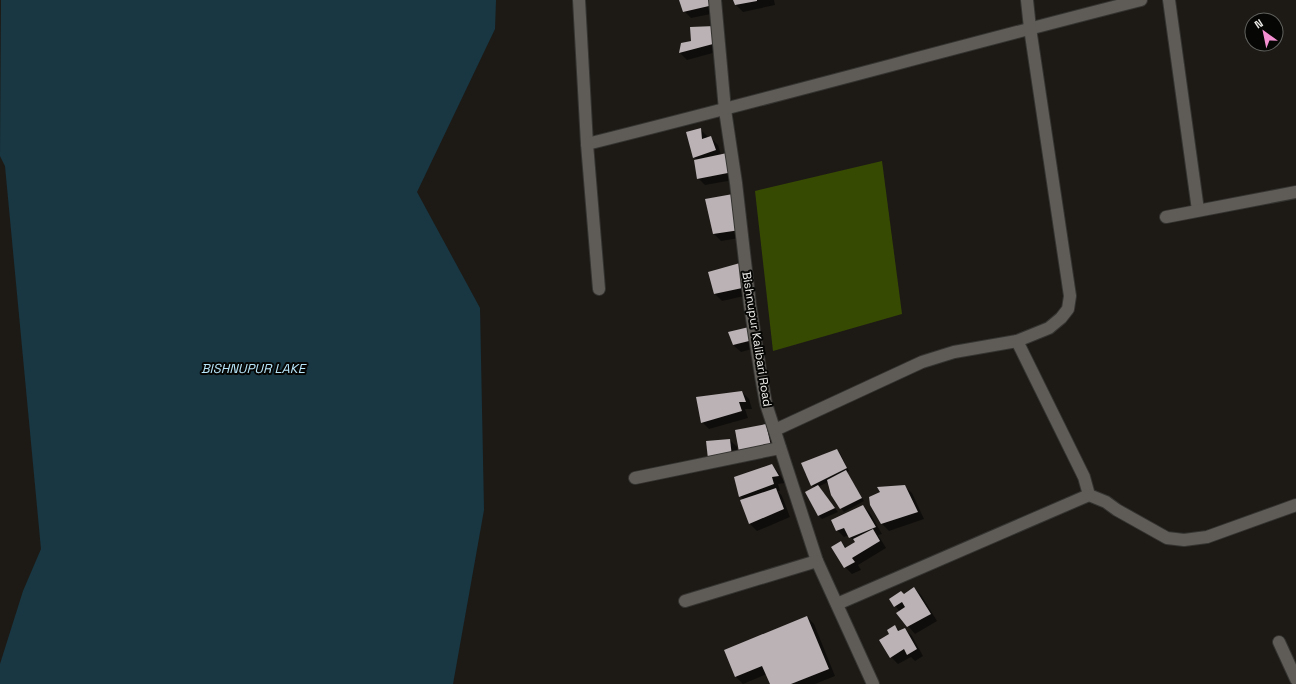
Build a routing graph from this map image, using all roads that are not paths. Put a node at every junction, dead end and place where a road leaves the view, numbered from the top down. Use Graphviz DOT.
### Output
graph roads {
  1 [pos="579,0"];
  2 [pos="715,0"];
  3 [pos="1027,0"];
  4 [pos="1141,0"];
  5 [pos="1169,0"];
  6 [pos="1030,28"];
  7 [pos="724,110"];
  8 [pos="587,144"];
  9 [pos="1296,192"];
  10 [pos="1198,210"];
  11 [pos="1166,217"];
  12 [pos="599,289"];
  13 [pos="1017,341"];
  14 [pos="775,430"];
  15 [pos="780,448"];
  16 [pos="634,478"];
  17 [pos="1089,494"];
  18 [pos="1296,505"];
  19 [pos="817,561"];
  20 [pos="685,601"];
  21 [pos="837,604"];
  22 [pos="1279,642"];
  23 [pos="1296,680"];
  24 [pos="874,684"];
  1 -- 8 [label="street"];
  2 -- 7 [label="street, Bishnupur Kalibari Road"];
  3 -- 6 [label="street"];
  4 -- 6 [label="street"];
  5 -- 10 [label="street"];
  6 -- 7 [label="street"];
  6 -- 13 [label="street"];
  7 -- 8 [label="street"];
  7 -- 14 [label="street, Bishnupur Kalibari Road"];
  8 -- 12 [label="street"];
  9 -- 10 [label="street"];
  10 -- 11 [label="street"];
  13 -- 14 [label="street"];
  13 -- 17 [label="street"];
  14 -- 15 [label="street, Bishnupur Kalibari Road"];
  15 -- 16 [label="street"];
  15 -- 19 [label="street, Bishnupur Kalibari Road"];
  17 -- 18 [label="street"];
  17 -- 21 [label="street"];
  19 -- 20 [label="street"];
  19 -- 21 [label="street, Bishnupur Kalibari Road"];
  21 -- 24 [label="street, Bishnupur Kalibari Road"];
  22 -- 23 [label="street"];
}
